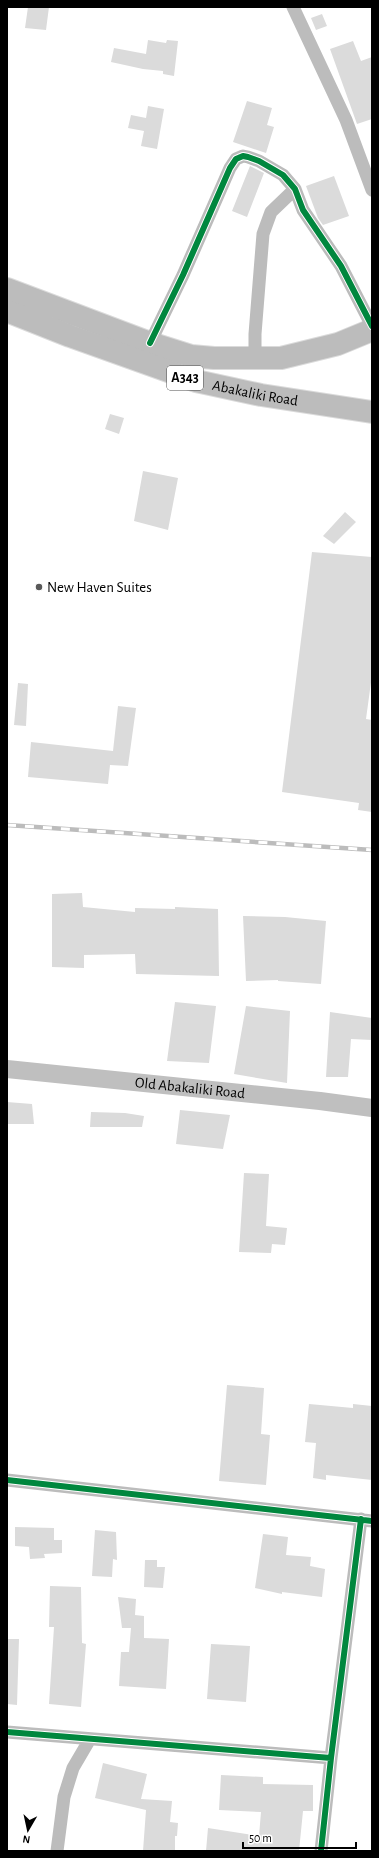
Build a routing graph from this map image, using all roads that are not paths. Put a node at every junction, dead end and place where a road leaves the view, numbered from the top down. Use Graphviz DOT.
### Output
graph roads {
  1 [pos="293,7"];
  2 [pos="295,189"];
  3 [pos="372,190"];
  4 [pos="7,289"];
  5 [pos="7,311"];
  6 [pos="372,326"];
  7 [pos="372,330"];
  8 [pos="150,343"];
  9 [pos="255,359"];
  10 [pos="372,412"];
  11 [pos="7,1069"];
  12 [pos="372,1108"];
  13 [pos="7,1480"];
  14 [pos="367,1520"];
  15 [pos="7,1732"];
  16 [pos="90,1739"];
  17 [pos="331,1758"];
  18 [pos="57,1851"];
  19 [pos="321,1851"];
  1 -- 3 [label="street"];
  2 -- 6 [label="street"];
  2 -- 8 [label="street"];
  2 -- 9 [label="street"];
  4 -- 8 [label="highway, Abakaliki Road / A343"];
  5 -- 10 [label="highway, Abakaliki Road / A343"];
  7 -- 9 [label="highway, A343"];
  8 -- 9 [label="highway, Abakaliki Road / A343"];
  11 -- 12 [label="main road, Old Abakaliki Road"];
  13 -- 14 [label="street"];
  14 -- 17 [label="street"];
  15 -- 16 [label="street"];
  16 -- 17 [label="street"];
  16 -- 18 [label="street"];
  17 -- 19 [label="street"];
}
